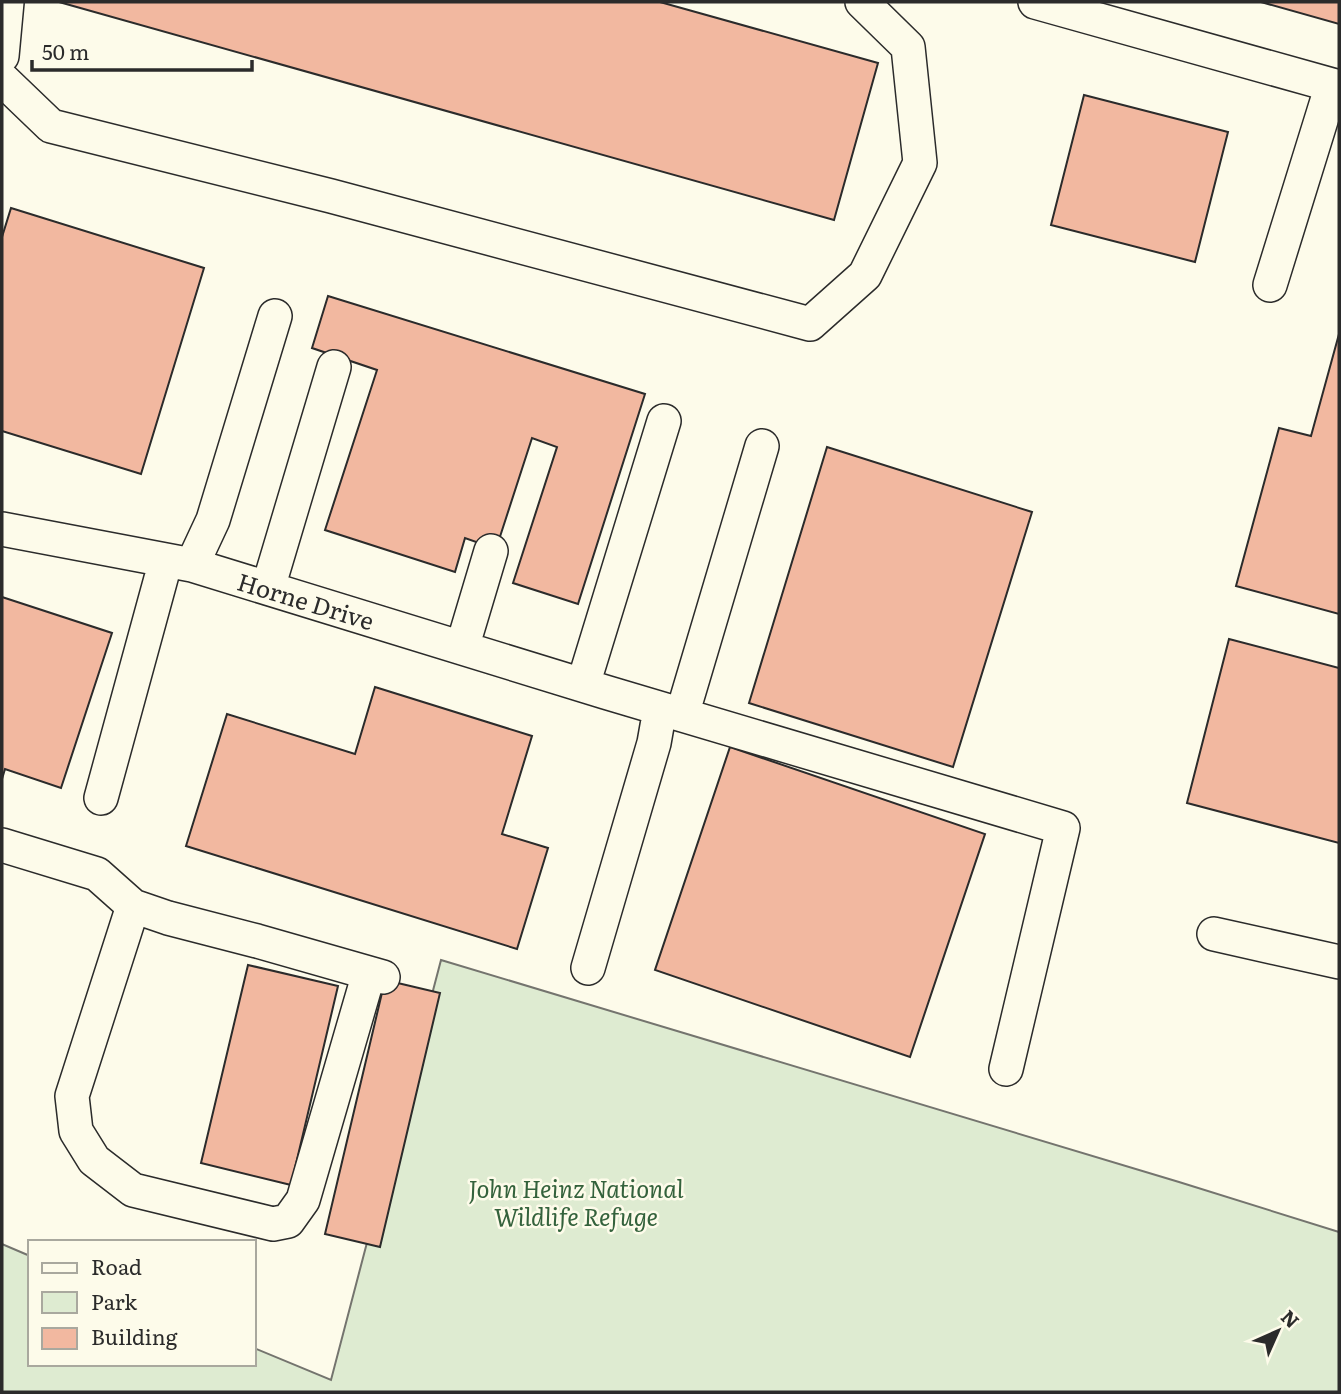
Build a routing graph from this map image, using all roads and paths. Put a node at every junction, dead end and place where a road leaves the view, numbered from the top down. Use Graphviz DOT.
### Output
graph roads {
  1 [pos="7,2"];
  2 [pos="862,2"];
  3 [pos="1035,2"];
  4 [pos="2,57"];
  5 [pos="2,79"];
  6 [pos="1335,86"];
  7 [pos="1270,285"];
  8 [pos="275,316"];
  9 [pos="334,368"];
  10 [pos="664,421"];
  11 [pos="762,446"];
  12 [pos="2,529"];
  13 [pos="491,551"];
  14 [pos="179,562"];
  15 [pos="268,588"];
  16 [pos="462,648"];
  17 [pos="594,689"];
  18 [pos="671,712"];
  19 [pos="101,798"];
  20 [pos="2,845"];
  21 [pos="133,906"];
  22 [pos="1214,934"];
  23 [pos="1339,962"];
  24 [pos="588,968"];
  25 [pos="1006,1069"];
  1 -- 4 [label="street"];
  2 -- 5 [label="street"];
  3 -- 6 [label="street"];
  6 -- 7 [label="street"];
  8 -- 14 [label="street"];
  9 -- 15 [label="street"];
  10 -- 17 [label="street"];
  11 -- 18 [label="street"];
  12 -- 14 [label="street, Horne Drive"];
  13 -- 16 [label="street"];
  14 -- 15 [label="street, Horne Drive"];
  14 -- 19 [label="street"];
  15 -- 16 [label="street, Horne Drive"];
  16 -- 17 [label="street, Horne Drive"];
  17 -- 18 [label="street, Horne Drive"];
  18 -- 24 [label="street"];
  18 -- 25 [label="street, Horne Drive"];
  20 -- 21 [label="street"];
  21 -- 21 [label="street"];
  22 -- 23 [label="street"];
}
